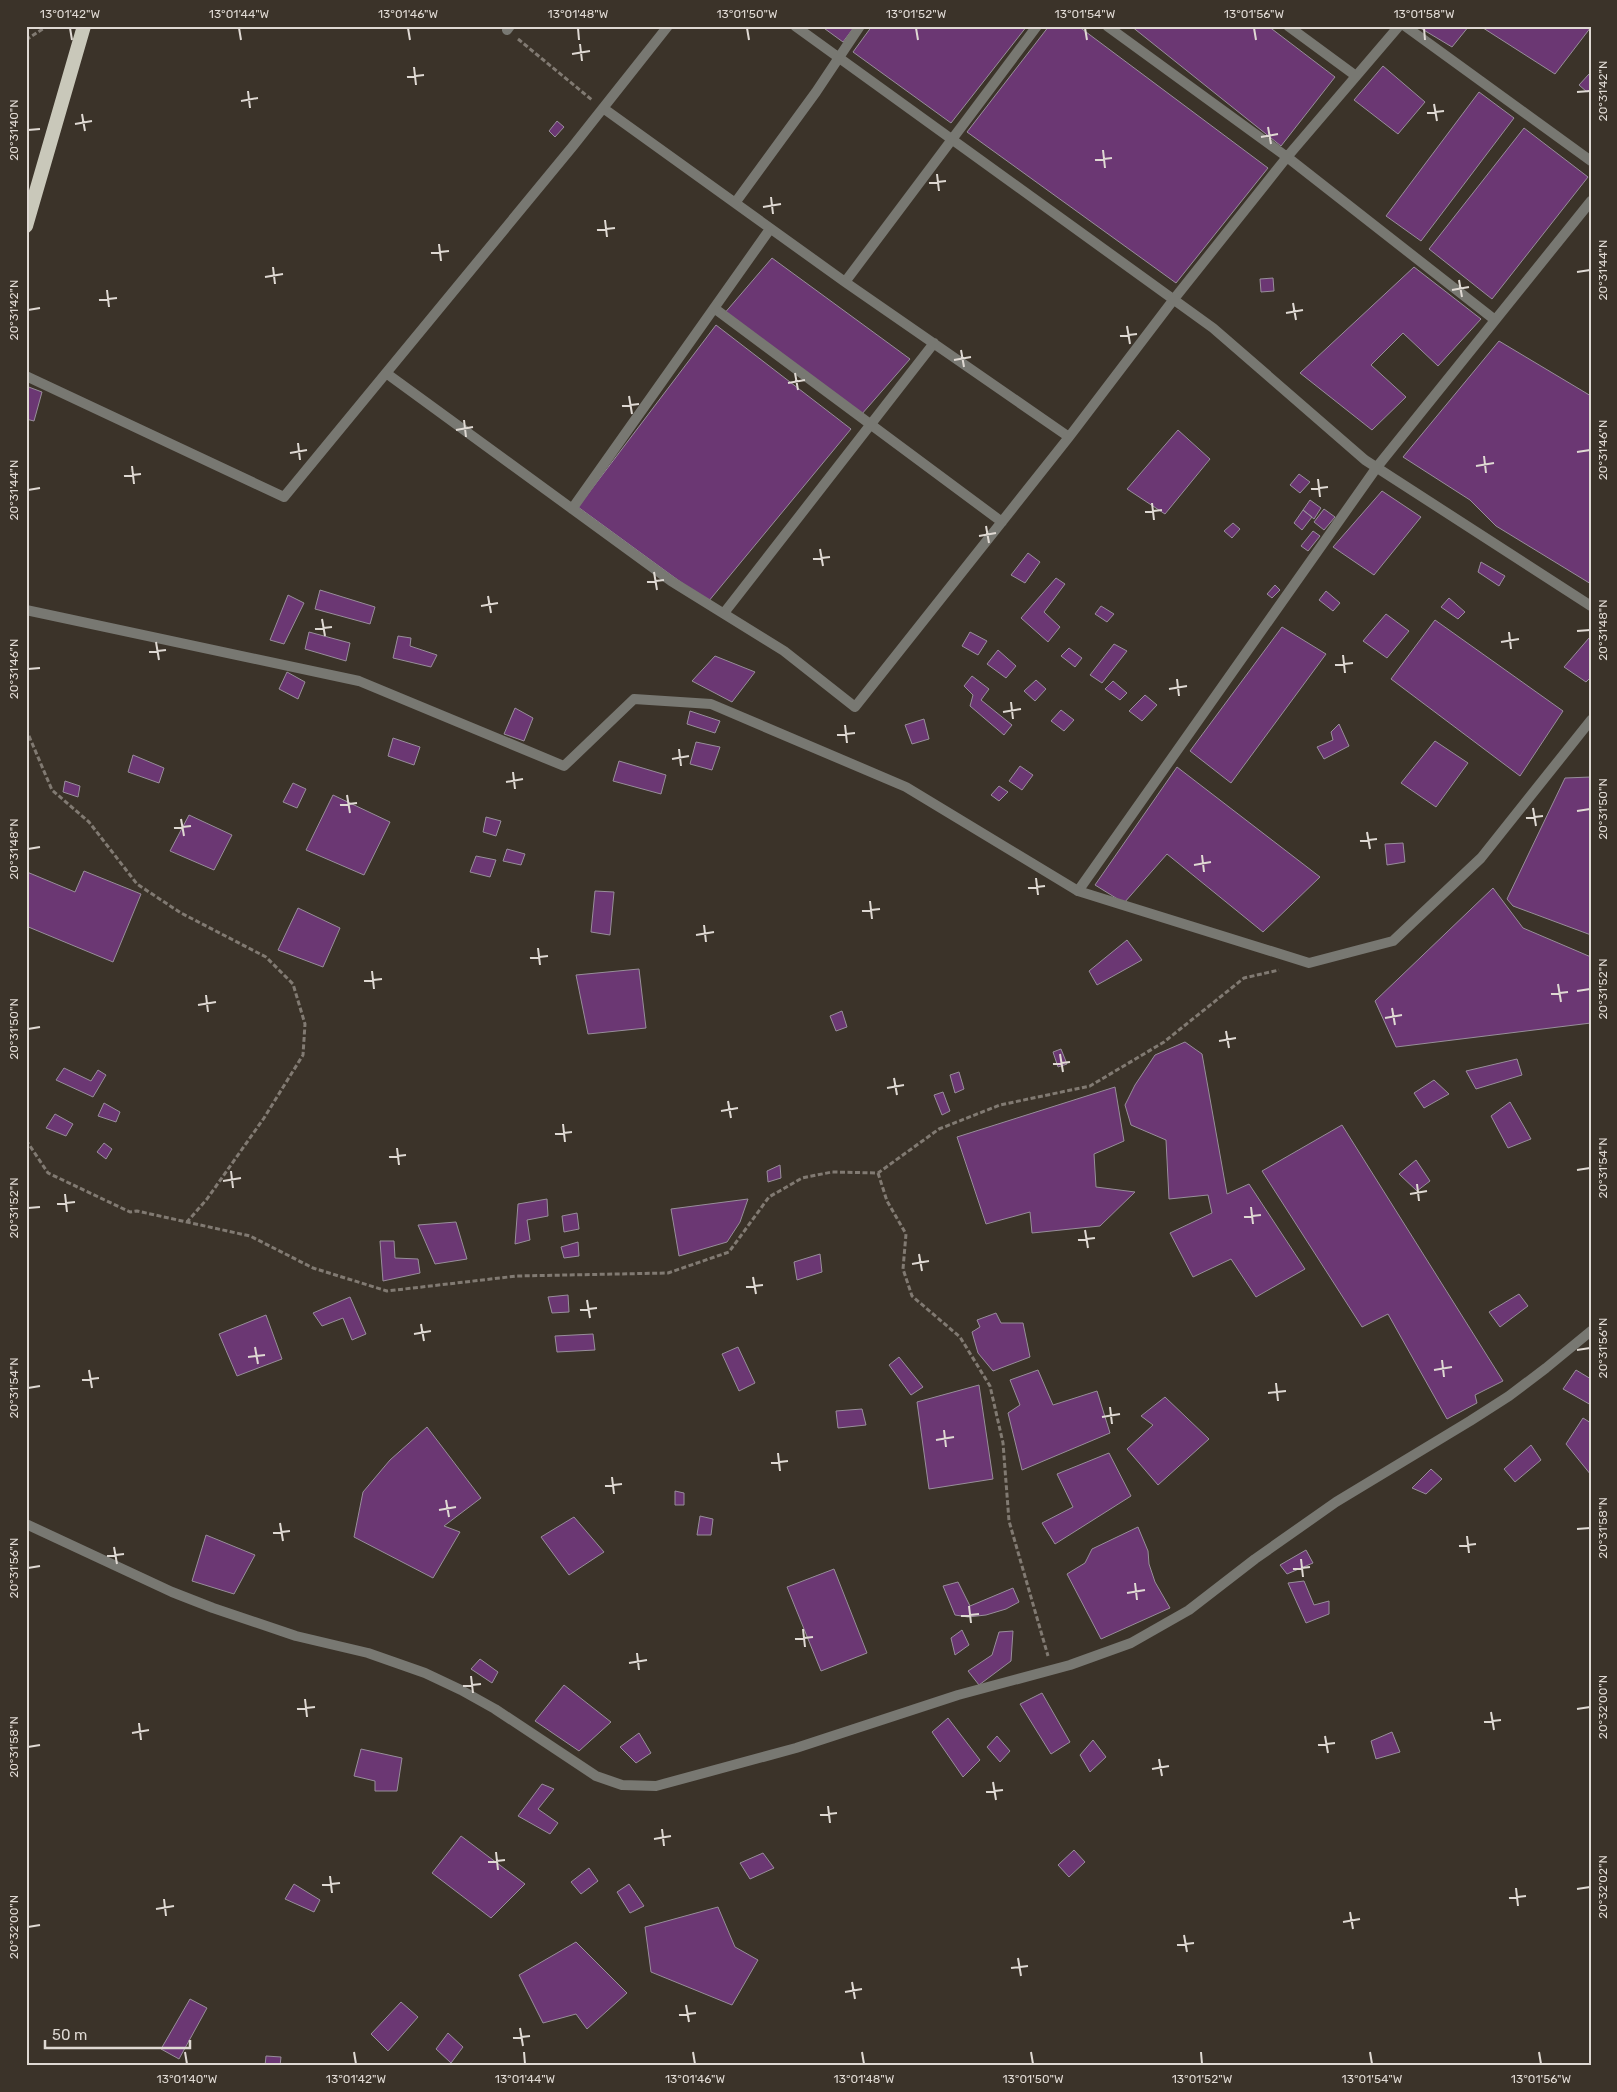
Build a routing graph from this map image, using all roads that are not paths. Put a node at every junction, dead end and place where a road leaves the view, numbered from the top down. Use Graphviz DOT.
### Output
graph roads {
  1 [pos="84,26"];
  2 [pos="668,26"];
  3 [pos="795,26"];
  4 [pos="860,26"];
  5 [pos="1037,26"];
  6 [pos="1107,26"];
  7 [pos="1288,26"];
  8 [pos="1399,26"];
  9 [pos="1406,26"];
  10 [pos="838,57"];
  11 [pos="1356,76"];
  12 [pos="603,108"];
  13 [pos="952,139"];
  14 [pos="1287,157"];
  15 [pos="1591,161"];
  16 [pos="30,196"];
  17 [pos="1591,201"];
  18 [pos="735,203"];
  19 [pos="26,226"];
  20 [pos="770,229"];
  21 [pos="845,282"];
  22 [pos="1174,299"];
  23 [pos="714,308"];
  24 [pos="1495,320"];
  25 [pos="934,343"];
  26 [pos="386,373"];
  27 [pos="26,376"];
  28 [pos="871,424"];
  29 [pos="1069,437"];
  30 [pos="1376,467"];
  31 [pos="572,509"];
  32 [pos="1002,522"];
  33 [pos="1591,606"];
  34 [pos="26,610"];
  35 [pos="724,613"];
  36 [pos="1591,720"];
  37 [pos="1078,891"];
  38 [pos="1591,1331"];
  39 [pos="26,1524"];
  1 -- 16 [label="highway"];
  2 -- 12 [label="street"];
  3 -- 10 [label="street"];
  4 -- 10 [label="street"];
  5 -- 13 [label="street"];
  6 -- 14 [label="street"];
  7 -- 11 [label="street"];
  8 -- 11 [label="street"];
  9 -- 15 [label="street"];
  10 -- 13 [label="street"];
  10 -- 18 [label="street"];
  11 -- 14 [label="street"];
  12 -- 18 [label="street"];
  12 -- 26 [label="street"];
  13 -- 21 [label="street"];
  13 -- 22 [label="street"];
  14 -- 22 [label="street"];
  14 -- 24 [label="street"];
  16 -- 19 [label="highway"];
  17 -- 24 [label="street"];
  18 -- 20 [label="street"];
  20 -- 21 [label="street"];
  20 -- 23 [label="street"];
  21 -- 25 [label="street"];
  22 -- 29 [label="street"];
  22 -- 30 [label="street"];
  23 -- 28 [label="street"];
  23 -- 31 [label="street"];
  24 -- 30 [label="street"];
  25 -- 28 [label="street"];
  25 -- 29 [label="street"];
  26 -- 27 [label="street"];
  26 -- 31 [label="street"];
  28 -- 32 [label="street"];
  28 -- 35 [label="street"];
  29 -- 32 [label="street"];
  30 -- 33 [label="street"];
  30 -- 37 [label="street"];
  31 -- 35 [label="street"];
  32 -- 35 [label="street"];
  34 -- 37 [label="street"];
  36 -- 37 [label="street"];
  38 -- 39 [label="street"];
}
